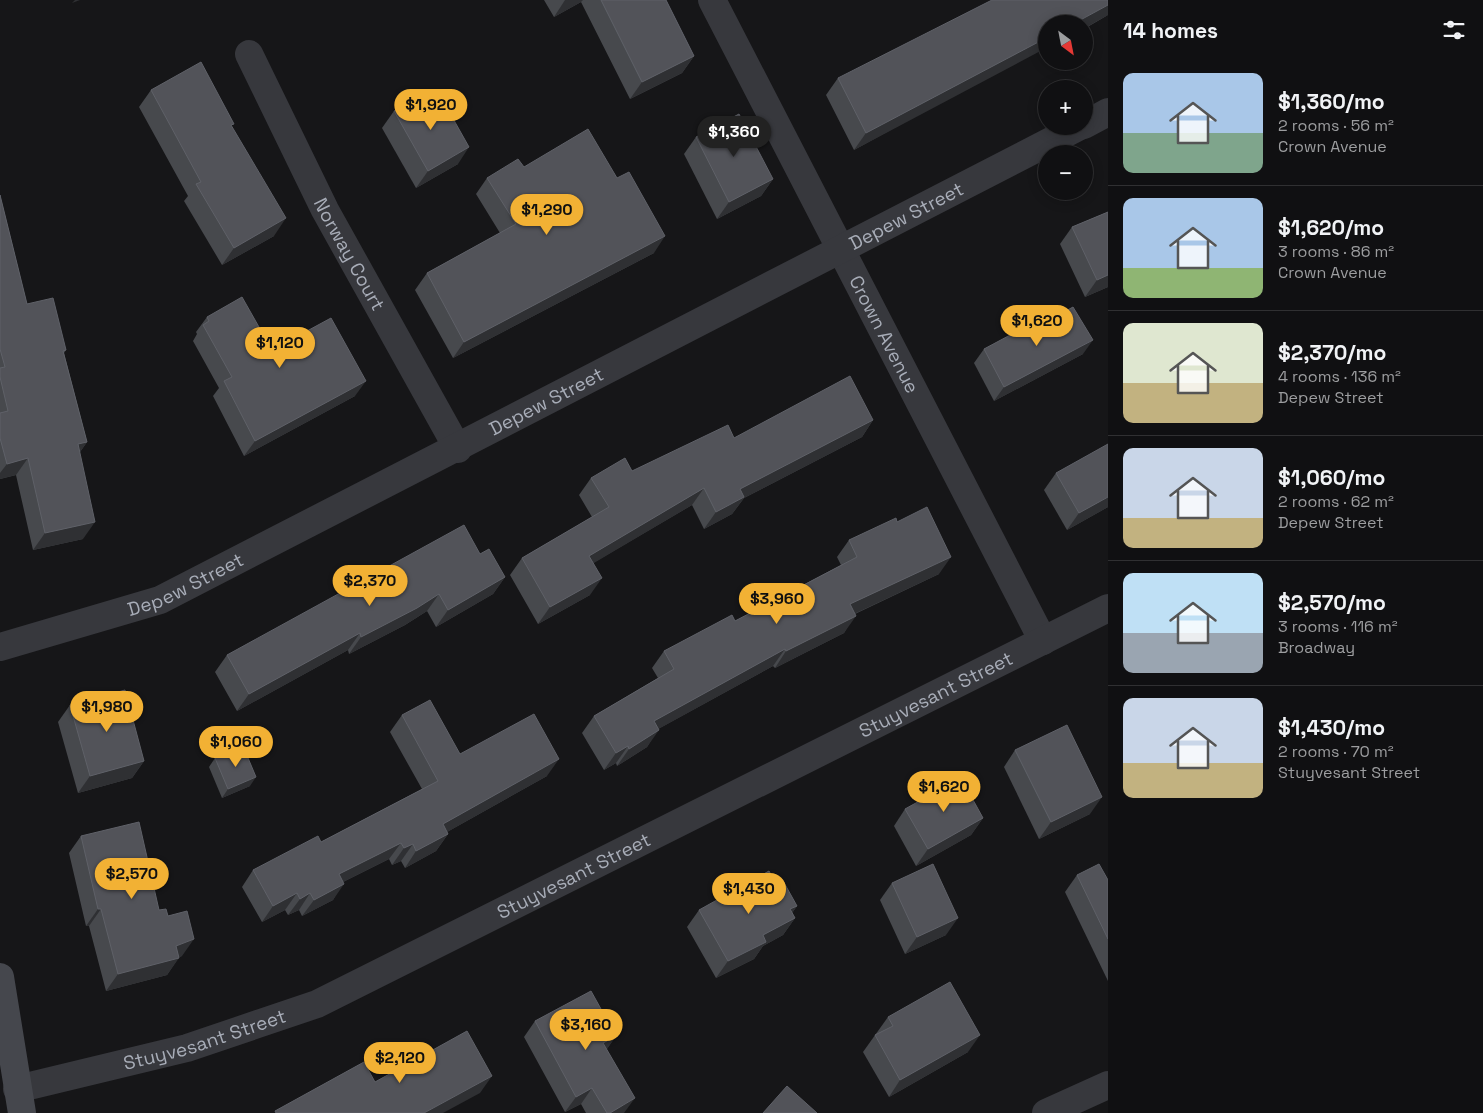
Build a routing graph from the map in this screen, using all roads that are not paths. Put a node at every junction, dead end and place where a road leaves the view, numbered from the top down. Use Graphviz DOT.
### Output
graph roads {
  1 [pos="712,0"];
  2 [pos="248,54"];
  3 [pos="1108,112"];
  4 [pos="1093,120"];
  5 [pos="1063,135"];
  6 [pos="840,251"];
  7 [pos="458,449"];
  8 [pos="1108,608"];
  9 [pos="1043,641"];
  10 [pos="0,647"];
  11 [pos="0,978"];
  12 [pos="1108,1085"];
  13 [pos="19,1101"];
  14 [pos="1046,1113"];
  1 -- 6 [label="street, Crown Avenue"];
  2 -- 7 [label="street, Norway Court"];
  3 -- 4 [label="street"];
  5 -- 6 [label="street, Depew Street"];
  6 -- 7 [label="street, Depew Street"];
  6 -- 9 [label="street, Crown Avenue"];
  7 -- 10 [label="street, Depew Street"];
  8 -- 9 [label="street, Stuyvesant Street"];
  9 -- 13 [label="street, Stuyvesant Street"];
  11 -- 13 [label="main road"];
  12 -- 14 [label="street"];
}
